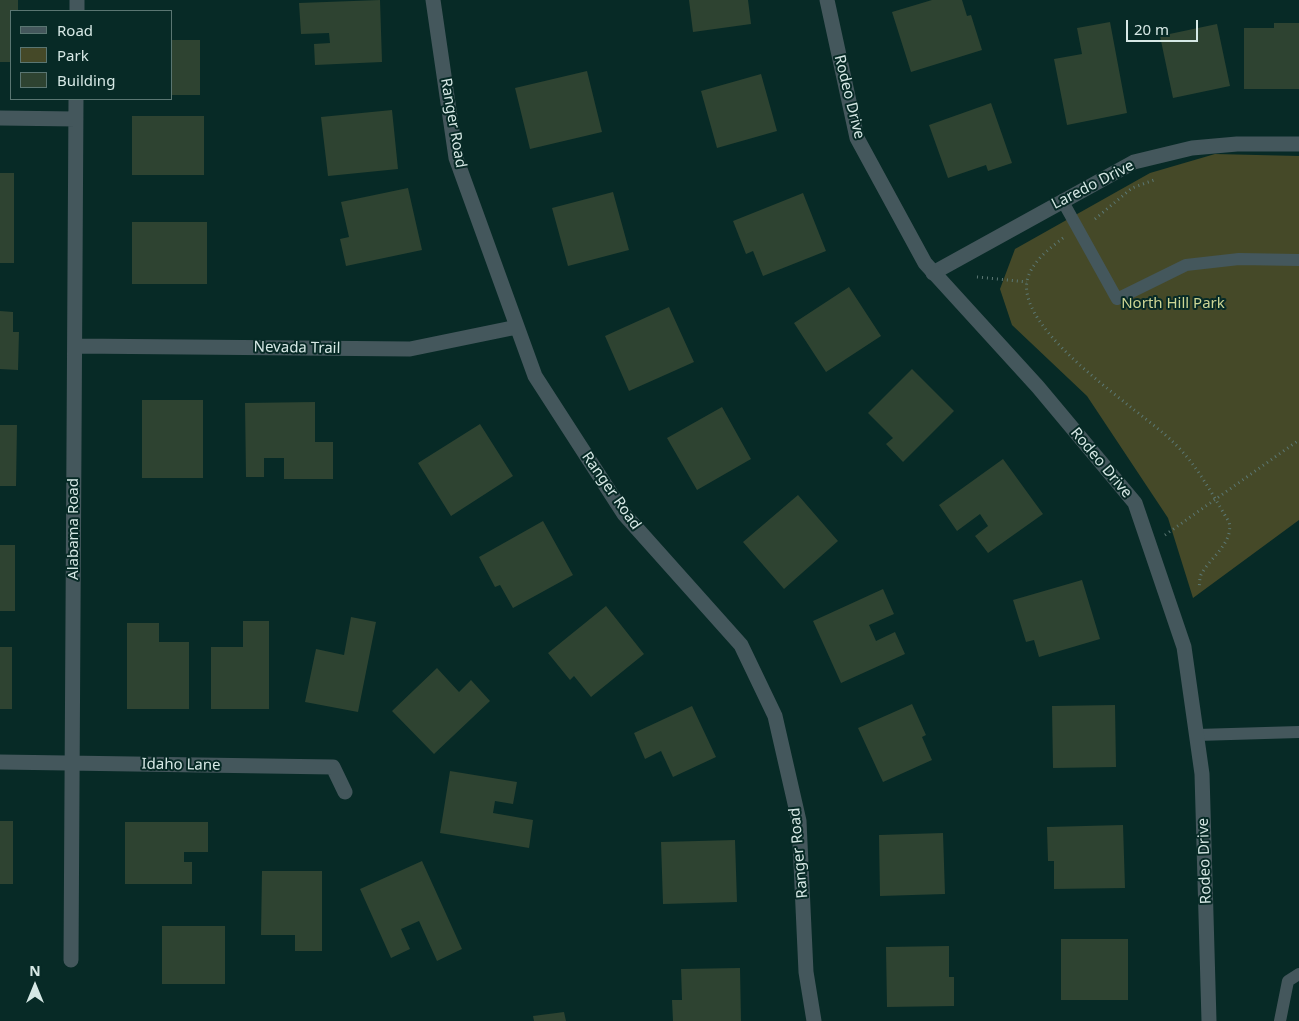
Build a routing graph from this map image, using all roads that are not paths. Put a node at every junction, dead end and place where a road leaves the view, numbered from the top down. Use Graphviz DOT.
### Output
graph roads {
  1 [pos="433,0"];
  2 [pos="826,0"];
  3 [pos="76,100"];
  4 [pos="0,118"];
  5 [pos="76,119"];
  6 [pos="1299,144"];
  7 [pos="1062,200"];
  8 [pos="1299,260"];
  9 [pos="933,273"];
  10 [pos="516,326"];
  11 [pos="75,346"];
  12 [pos="1299,732"];
  13 [pos="1197,735"];
  14 [pos="0,762"];
  15 [pos="72,764"];
  16 [pos="345,792"];
  17 [pos="71,960"];
  18 [pos="1299,974"];
  19 [pos="814,1021"];
  20 [pos="1209,1021"];
  21 [pos="1280,1021"];
  1 -- 10 [label="street, Ranger Road"];
  2 -- 9 [label="street, Rodeo Drive"];
  3 -- 5 [label="street, Alabama Road"];
  4 -- 5 [label="street"];
  5 -- 11 [label="street, Alabama Road"];
  6 -- 7 [label="street, Laredo Drive"];
  7 -- 8 [label="lane"];
  7 -- 9 [label="street, Laredo Drive"];
  9 -- 13 [label="street, Rodeo Drive"];
  10 -- 11 [label="street, Nevada Trail"];
  10 -- 19 [label="street, Ranger Road"];
  11 -- 15 [label="street, Alabama Road"];
  12 -- 13 [label="lane"];
  13 -- 20 [label="street, Rodeo Drive"];
  14 -- 15 [label="street, Idaho Lane"];
  15 -- 16 [label="street, Idaho Lane"];
  15 -- 17 [label="street, Alabama Road"];
  18 -- 21 [label="lane"];
}
